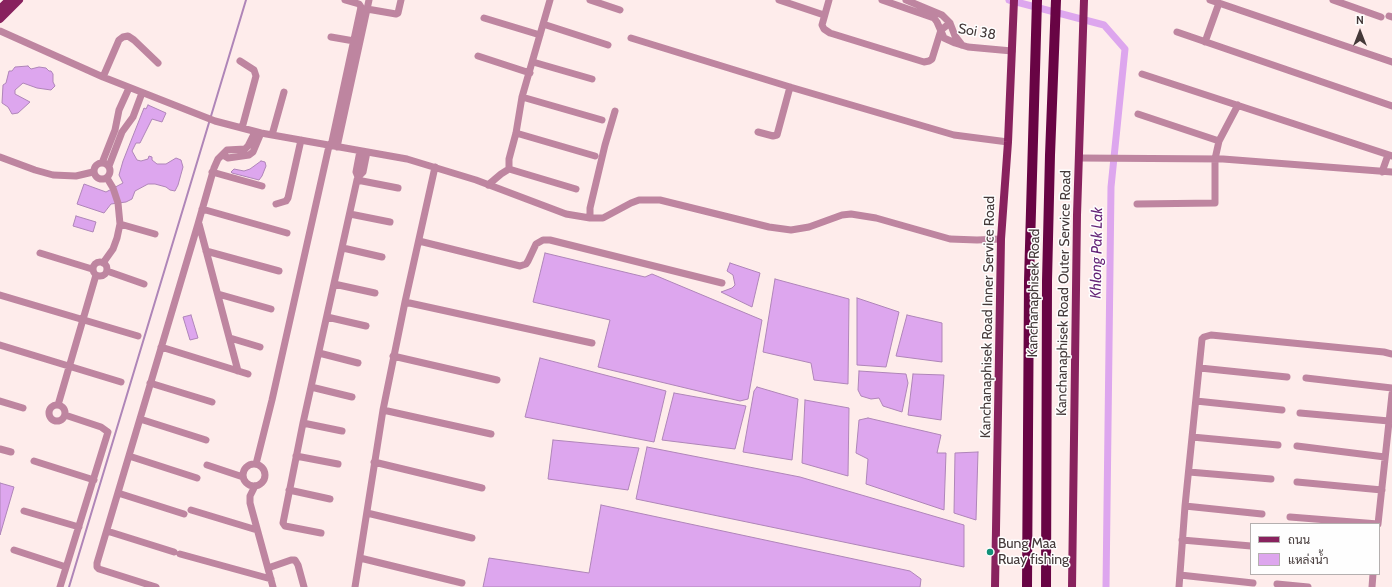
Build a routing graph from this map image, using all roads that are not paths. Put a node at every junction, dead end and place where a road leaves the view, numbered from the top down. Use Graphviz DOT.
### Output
graph roads {
  1 [pos="9,0"];
  2 [pos="19,0"];
  3 [pos="345,0"];
  4 [pos="369,0"];
  5 [pos="401,0"];
  6 [pos="550,0"];
  7 [pos="590,0"];
  8 [pos="779,0"];
  9 [pos="829,0"];
  10 [pos="882,0"];
  11 [pos="906,0"];
  12 [pos="1014,0"];
  13 [pos="1037,0"];
  14 [pos="1056,0"];
  15 [pos="1210,0"];
  16 [pos="1332,0"];
  17 [pos="600,1"];
  18 [pos="1084,2"];
  19 [pos="1219,3"];
  20 [pos="0,9"];
  21 [pos="367,9"];
  22 [pos="620,10"];
  23 [pos="824,15"];
  24 [pos="935,15"];
  25 [pos="1381,17"];
  26 [pos="484,18"];
  27 [pos="0,19"];
  28 [pos="950,23"];
  29 [pos="543,24"];
  30 [pos="941,30"];
  31 [pos="0,31"];
  32 [pos="1177,32"];
  33 [pos="540,35"];
  34 [pos="331,37"];
  35 [pos="631,38"];
  36 [pos="354,41"];
  37 [pos="1205,42"];
  38 [pos="608,45"];
  39 [pos="962,45"];
  40 [pos="1012,51"];
  41 [pos="478,56"];
  42 [pos="240,61"];
  43 [pos="533,62"];
  44 [pos="1392,62"];
  45 [pos="158,63"];
  46 [pos="530,73"];
  47 [pos="1142,74"];
  48 [pos="103,77"];
  49 [pos="592,79"];
  50 [pos="790,87"];
  51 [pos="129,88"];
  52 [pos="284,92"];
  53 [pos="142,93"];
  54 [pos="522,97"];
  55 [pos="1238,105"];
  56 [pos="1392,106"];
  57 [pos="615,111"];
  58 [pos="1138,114"];
  59 [pos="602,120"];
  60 [pos="242,128"];
  61 [pos="119,131"];
  62 [pos="258,132"];
  63 [pos="758,132"];
  64 [pos="516,133"];
  65 [pos="272,135"];
  66 [pos="301,140"];
  67 [pos="1219,141"];
  68 [pos="1008,142"];
  69 [pos="332,146"];
  70 [pos="363,151"];
  71 [pos="1390,155"];
  72 [pos="595,156"];
  73 [pos="0,157"];
  74 [pos="1079,158"];
  75 [pos="1216,159"];
  76 [pos="105,164"];
  77 [pos="435,167"];
  78 [pos="509,169"];
  79 [pos="93,172"];
  80 [pos="212,172"];
  81 [pos="1382,172"];
  82 [pos="1392,172"];
  83 [pos="107,178"];
  84 [pos="358,178"];
  85 [pos="488,185"];
  86 [pos="262,186"];
  87 [pos="398,188"];
  88 [pos="576,188"];
  89 [pos="276,204"];
  90 [pos="1137,204"];
  91 [pos="202,209"];
  92 [pos="350,214"];
  93 [pos="590,218"];
  94 [pos="390,222"];
  95 [pos="120,224"];
  96 [pos="198,224"];
  97 [pos="287,233"];
  98 [pos="155,234"];
  99 [pos="1001,239"];
  100 [pos="419,241"];
  101 [pos="343,248"];
  102 [pos="206,251"];
  103 [pos="40,253"];
  104 [pos="382,257"];
  105 [pos="103,263"];
  106 [pos="107,271"];
  107 [pos="279,271"];
  108 [pos="94,272"];
  109 [pos="722,283"];
  110 [pos="144,284"];
  111 [pos="334,284"];
  112 [pos="375,293"];
  113 [pos="218,294"];
  114 [pos="0,295"];
  115 [pos="405,302"];
  116 [pos="271,308"];
  117 [pos="327,317"];
  118 [pos="82,319"];
  119 [pos="366,326"];
  120 [pos="138,336"];
  121 [pos="230,338"];
  122 [pos="592,343"];
  123 [pos="0,345"];
  124 [pos="161,347"];
  125 [pos="260,347"];
  126 [pos="319,353"];
  127 [pos="1392,354"];
  128 [pos="393,356"];
  129 [pos="358,363"];
  130 [pos="69,366"];
  131 [pos="1200,368"];
  132 [pos="238,371"];
  133 [pos="248,374"];
  134 [pos="1287,377"];
  135 [pos="1306,378"];
  136 [pos="497,380"];
  137 [pos="121,382"];
  138 [pos="150,383"];
  139 [pos="311,387"];
  140 [pos="1392,388"];
  141 [pos="1392,394"];
  142 [pos="352,397"];
  143 [pos="0,400"];
  144 [pos="1196,401"];
  145 [pos="212,402"];
  146 [pos="58,405"];
  147 [pos="23,408"];
  148 [pos="383,410"];
  149 [pos="1282,410"];
  150 [pos="1300,413"];
  151 [pos="65,415"];
  152 [pos="140,419"];
  153 [pos="1389,421"];
  154 [pos="303,422"];
  155 [pos="342,431"];
  156 [pos="491,434"];
  157 [pos="1192,437"];
  158 [pos="206,440"];
  159 [pos="1278,445"];
  160 [pos="1297,446"];
  161 [pos="0,449"];
  162 [pos="11,452"];
  163 [pos="129,456"];
  164 [pos="296,456"];
  165 [pos="1385,457"];
  166 [pos="34,461"];
  167 [pos="374,462"];
  168 [pos="256,464"];
  169 [pos="338,464"];
  170 [pos="207,466"];
  171 [pos="1189,472"];
  172 [pos="243,476"];
  173 [pos="197,478"];
  174 [pos="1272,479"];
  175 [pos="94,480"];
  176 [pos="1297,482"];
  177 [pos="255,486"];
  178 [pos="482,488"];
  179 [pos="289,490"];
  180 [pos="1382,490"];
  181 [pos="118,493"];
  182 [pos="330,499"];
  183 [pos="1185,506"];
  184 [pos="191,510"];
  185 [pos="24,511"];
  186 [pos="367,513"];
  187 [pos="184,514"];
  188 [pos="1262,514"];
  189 [pos="1290,517"];
  190 [pos="1365,523"];
  191 [pos="1378,523"];
  192 [pos="79,527"];
  193 [pos="257,530"];
  194 [pos="107,532"];
  195 [pos="321,534"];
  196 [pos="472,538"];
  197 [pos="1182,540"];
  198 [pos="1250,546"];
  199 [pos="14,550"];
  200 [pos="360,558"];
  201 [pos="66,567"];
  202 [pos="268,568"];
  203 [pos="1180,575"];
  204 [pos="1373,575"];
  205 [pos="271,579"];
  206 [pos="462,583"];
  207 [pos="1253,583"];
  208 [pos="1277,584"];
  209 [pos="60,587"];
  210 [pos="156,587"];
  211 [pos="273,587"];
  212 [pos="304,587"];
  213 [pos="355,587"];
  214 [pos="995,587"];
  215 [pos="1027,587"];
  216 [pos="1046,587"];
  217 [pos="1072,587"];
  218 [pos="1179,587"];
  219 [pos="1308,587"];
  220 [pos="1372,587"];
  1 -- 20 [label="main road"];
  2 -- 27 [label="main road"];
  3 -- 36 [label="street"];
  4 -- 21 [label="street"];
  5 -- 21 [label="street"];
  6 -- 29 [label="street"];
  7 -- 17 [label="street"];
  8 -- 23 [label="street"];
  9 -- 23 [label="street"];
  10 -- 24 [label="street"];
  11 -- 24 [label="street"];
  12 -- 40 [label="main road, Kanchanaphisek Road Inner Service Road"];
  13 -- 215 [label="highway, Kanchanaphisek Road"];
  14 -- 216 [label="highway, Kanchanaphisek Road"];
  15 -- 19 [label="street"];
  16 -- 25 [label="street"];
  17 -- 22 [label="street"];
  18 -- 74 [label="main road, Kanchanaphisek Road Outer Service Road"];
  19 -- 37 [label="street"];
  19 -- 44 [label="street"];
  21 -- 69 [label="street"];
  23 -- 30 [label="street"];
  24 -- 28 [label="street"];
  24 -- 30 [label="street, Soi 38"];
  26 -- 33 [label="street"];
  28 -- 30 [label="street"];
  28 -- 39 [label="street"];
  29 -- 33 [label="street"];
  29 -- 38 [label="street"];
  30 -- 39 [label="street, Soi 38"];
  31 -- 48 [label="street"];
  32 -- 37 [label="street"];
  33 -- 43 [label="street"];
  34 -- 36 [label="street"];
  35 -- 50 [label="street"];
  36 -- 69 [label="street"];
  37 -- 56 [label="street"];
  39 -- 40 [label="street, Soi 38"];
  40 -- 68 [label="main road, Kanchanaphisek Road Inner Service Road"];
  41 -- 46 [label="street"];
  42 -- 60 [label="street"];
  43 -- 46 [label="street"];
  43 -- 49 [label="street"];
  45 -- 48 [label="street"];
  46 -- 54 [label="street"];
  47 -- 55 [label="street"];
  48 -- 51 [label="street"];
  50 -- 63 [label="street"];
  50 -- 68 [label="street"];
  51 -- 53 [label="street"];
  51 -- 61 [label="street"];
  52 -- 65 [label="street"];
  53 -- 60 [label="street"];
  53 -- 61 [label="street"];
  54 -- 59 [label="street"];
  54 -- 64 [label="street"];
  55 -- 67 [label="street"];
  55 -- 71 [label="street"];
  57 -- 93 [label="street"];
  58 -- 67 [label="street"];
  60 -- 62 [label="street"];
  61 -- 76 [label="street"];
  62 -- 65 [label="street"];
  62 -- 80 [label="street"];
  64 -- 72 [label="street"];
  64 -- 78 [label="street"];
  65 -- 66 [label="street"];
  66 -- 69 [label="street"];
  66 -- 89 [label="street"];
  67 -- 75 [label="street"];
  68 -- 99 [label="main road, Kanchanaphisek Road Inner Service Road"];
  69 -- 70 [label="street"];
  69 -- 168 [label="street"];
  70 -- 77 [label="street"];
  70 -- 84 [label="street"];
  71 -- 81 [label="street"];
  73 -- 79 [label="street"];
  74 -- 75 [label="street"];
  74 -- 217 [label="main road, Kanchanaphisek Road Outer Service Road"];
  75 -- 81 [label="street"];
  75 -- 90 [label="street"];
  76 -- 79 [label="street"];
  76 -- 83 [label="street"];
  77 -- 85 [label="street"];
  77 -- 100 [label="street"];
  78 -- 85 [label="street"];
  78 -- 88 [label="street"];
  79 -- 83 [label="street"];
  80 -- 86 [label="street"];
  80 -- 91 [label="street"];
  81 -- 82 [label="street"];
  83 -- 95 [label="street"];
  84 -- 87 [label="street"];
  84 -- 92 [label="street"];
  85 -- 93 [label="street"];
  91 -- 96 [label="street"];
  91 -- 97 [label="street"];
  92 -- 94 [label="street"];
  92 -- 101 [label="street"];
  93 -- 99 [label="street"];
  95 -- 98 [label="street"];
  95 -- 105 [label="street"];
  96 -- 102 [label="street"];
  96 -- 124 [label="street"];
  99 -- 214 [label="main road, Kanchanaphisek Road Inner Service Road"];
  100 -- 109 [label="street"];
  100 -- 115 [label="street"];
  101 -- 104 [label="street"];
  101 -- 111 [label="street"];
  102 -- 107 [label="street"];
  102 -- 113 [label="street"];
  103 -- 108 [label="street"];
  105 -- 106 [label="street"];
  105 -- 108 [label="street"];
  106 -- 108 [label="street"];
  106 -- 110 [label="street"];
  108 -- 118 [label="street"];
  111 -- 112 [label="street"];
  111 -- 117 [label="street"];
  113 -- 116 [label="street"];
  113 -- 121 [label="street"];
  114 -- 118 [label="street"];
  115 -- 122 [label="street"];
  115 -- 128 [label="street"];
  117 -- 119 [label="street"];
  117 -- 126 [label="street"];
  118 -- 120 [label="street"];
  118 -- 130 [label="street"];
  121 -- 125 [label="street"];
  121 -- 132 [label="street"];
  123 -- 130 [label="street"];
  124 -- 132 [label="street"];
  124 -- 138 [label="street"];
  126 -- 129 [label="street"];
  126 -- 139 [label="street"];
  127 -- 131 [label="street"];
  128 -- 136 [label="street"];
  128 -- 148 [label="street"];
  130 -- 137 [label="street"];
  130 -- 146 [label="street"];
  131 -- 134 [label="street"];
  131 -- 144 [label="street"];
  132 -- 133 [label="street"];
  135 -- 140 [label="street"];
  138 -- 145 [label="street"];
  138 -- 152 [label="street"];
  139 -- 142 [label="street"];
  139 -- 154 [label="street"];
  141 -- 153 [label="street"];
  143 -- 147 [label="street"];
  144 -- 149 [label="street"];
  144 -- 157 [label="street"];
  146 -- 151 [label="street"];
  146 -- 151 [label="street"];
  148 -- 156 [label="street"];
  148 -- 167 [label="street"];
  150 -- 153 [label="street"];
  151 -- 175 [label="street"];
  152 -- 158 [label="street"];
  152 -- 163 [label="street"];
  153 -- 165 [label="street"];
  154 -- 155 [label="street"];
  154 -- 164 [label="street"];
  157 -- 159 [label="street"];
  157 -- 171 [label="street"];
  160 -- 165 [label="street"];
  161 -- 162 [label="street"];
  163 -- 173 [label="street"];
  163 -- 181 [label="street"];
  164 -- 169 [label="street"];
  164 -- 179 [label="street"];
  165 -- 180 [label="street"];
  166 -- 175 [label="street"];
  167 -- 178 [label="street"];
  167 -- 186 [label="street"];
  168 -- 172 [label="street"];
  168 -- 177 [label="street"];
  170 -- 172 [label="street"];
  171 -- 174 [label="street"];
  171 -- 183 [label="street"];
  172 -- 177 [label="street"];
  175 -- 192 [label="street"];
  176 -- 180 [label="street"];
  177 -- 193 [label="street"];
  179 -- 182 [label="street"];
  179 -- 195 [label="street"];
  180 -- 191 [label="street"];
  181 -- 187 [label="street"];
  181 -- 194 [label="street"];
  183 -- 188 [label="street"];
  183 -- 197 [label="street"];
  184 -- 193 [label="street"];
  185 -- 192 [label="street"];
  186 -- 196 [label="street"];
  186 -- 200 [label="street"];
  189 -- 190 [label="street"];
  192 -- 201 [label="street"];
  193 -- 202 [label="street"];
  194 -- 205 [label="street"];
  194 -- 210 [label="street"];
  197 -- 198 [label="street"];
  197 -- 203 [label="street"];
  199 -- 201 [label="street"];
  200 -- 206 [label="street"];
  200 -- 213 [label="street"];
  201 -- 209 [label="street"];
  202 -- 205 [label="street"];
  202 -- 212 [label="street"];
  203 -- 207 [label="street"];
  203 -- 218 [label="street"];
  204 -- 220 [label="street"];
  205 -- 211 [label="street"];
  208 -- 219 [label="street"];
}
